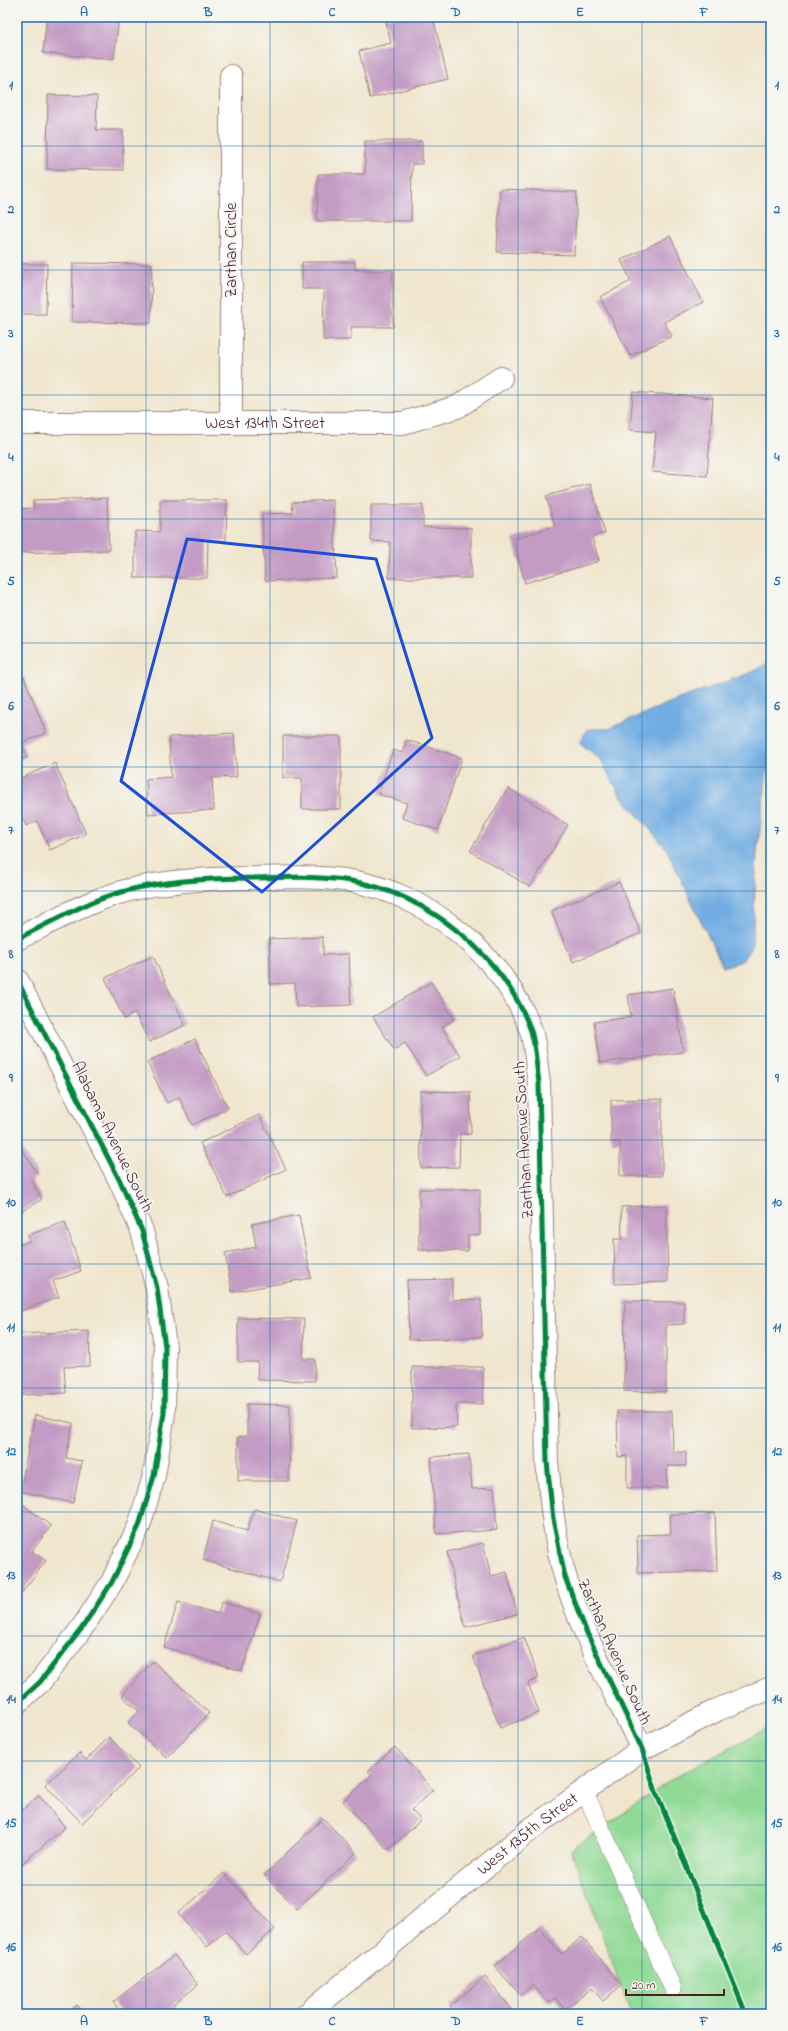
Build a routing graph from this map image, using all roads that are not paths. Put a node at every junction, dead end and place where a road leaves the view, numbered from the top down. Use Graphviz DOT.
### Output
graph roads {
  1 [pos="231,76"];
  2 [pos="501,378"];
  3 [pos="17,423"];
  4 [pos="231,423"];
  5 [pos="17,939"];
  6 [pos="17,980"];
  7 [pos="771,1688"];
  8 [pos="17,1703"];
  9 [pos="642,1748"];
  10 [pos="584,1790"];
  11 [pos="673,1989"];
  12 [pos="307,2014"];
  1 -- 4 [label="street, Zarthan Circle"];
  2 -- 4 [label="street, West 134th Street"];
  3 -- 4 [label="street, West 134th Street"];
  5 -- 9 [label="street, Zarthan Avenue South"];
  6 -- 8 [label="street, Alabama Avenue South"];
  7 -- 9 [label="street, West 135th Street"];
  9 -- 10 [label="street, West 135th Street"];
  10 -- 11 [label="lane"];
  10 -- 12 [label="street, West 135th Street"];
}
